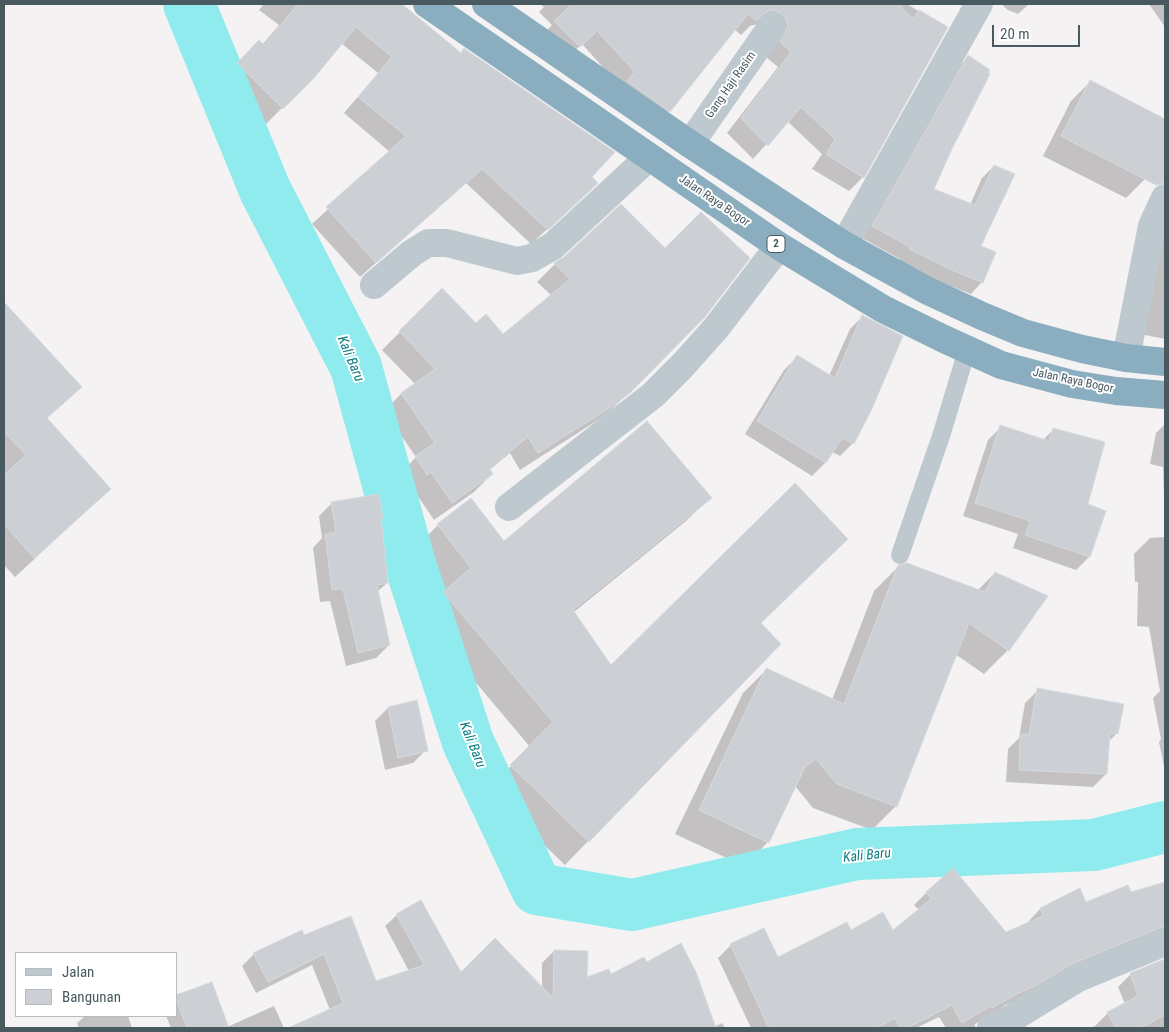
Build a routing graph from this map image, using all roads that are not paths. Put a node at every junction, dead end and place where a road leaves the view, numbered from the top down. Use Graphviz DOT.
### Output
graph roads {
  1 [pos="427,4"];
  2 [pos="486,4"];
  3 [pos="979,4"];
  4 [pos="772,26"];
  5 [pos="690,144"];
  6 [pos="649,157"];
  7 [pos="1165,198"];
  8 [pos="844,245"];
  9 [pos="778,246"];
  10 [pos="374,285"];
  11 [pos="967,350"];
  12 [pos="1126,358"];
  13 [pos="1165,362"];
  14 [pos="1165,395"];
  15 [pos="509,507"];
  16 [pos="900,555"];
  17 [pos="1165,942"];
  18 [pos="991,1028"];
  1 -- 6 [label="highway, Jalan Raya Bogor / 2"];
  2 -- 5 [label="highway"];
  3 -- 8 [label="street"];
  4 -- 5 [label="street, Gang Haji Rasim"];
  5 -- 8 [label="highway"];
  6 -- 9 [label="highway, Jalan Raya Bogor / 2"];
  6 -- 10 [label="street"];
  7 -- 12 [label="street"];
  8 -- 12 [label="highway"];
  9 -- 11 [label="highway, Jalan Raya Bogor / 2"];
  9 -- 15 [label="street"];
  11 -- 14 [label="highway, Jalan Raya Bogor / 2"];
  11 -- 16 [label="lane"];
  12 -- 13 [label="highway"];
  17 -- 18 [label="street"];
}
